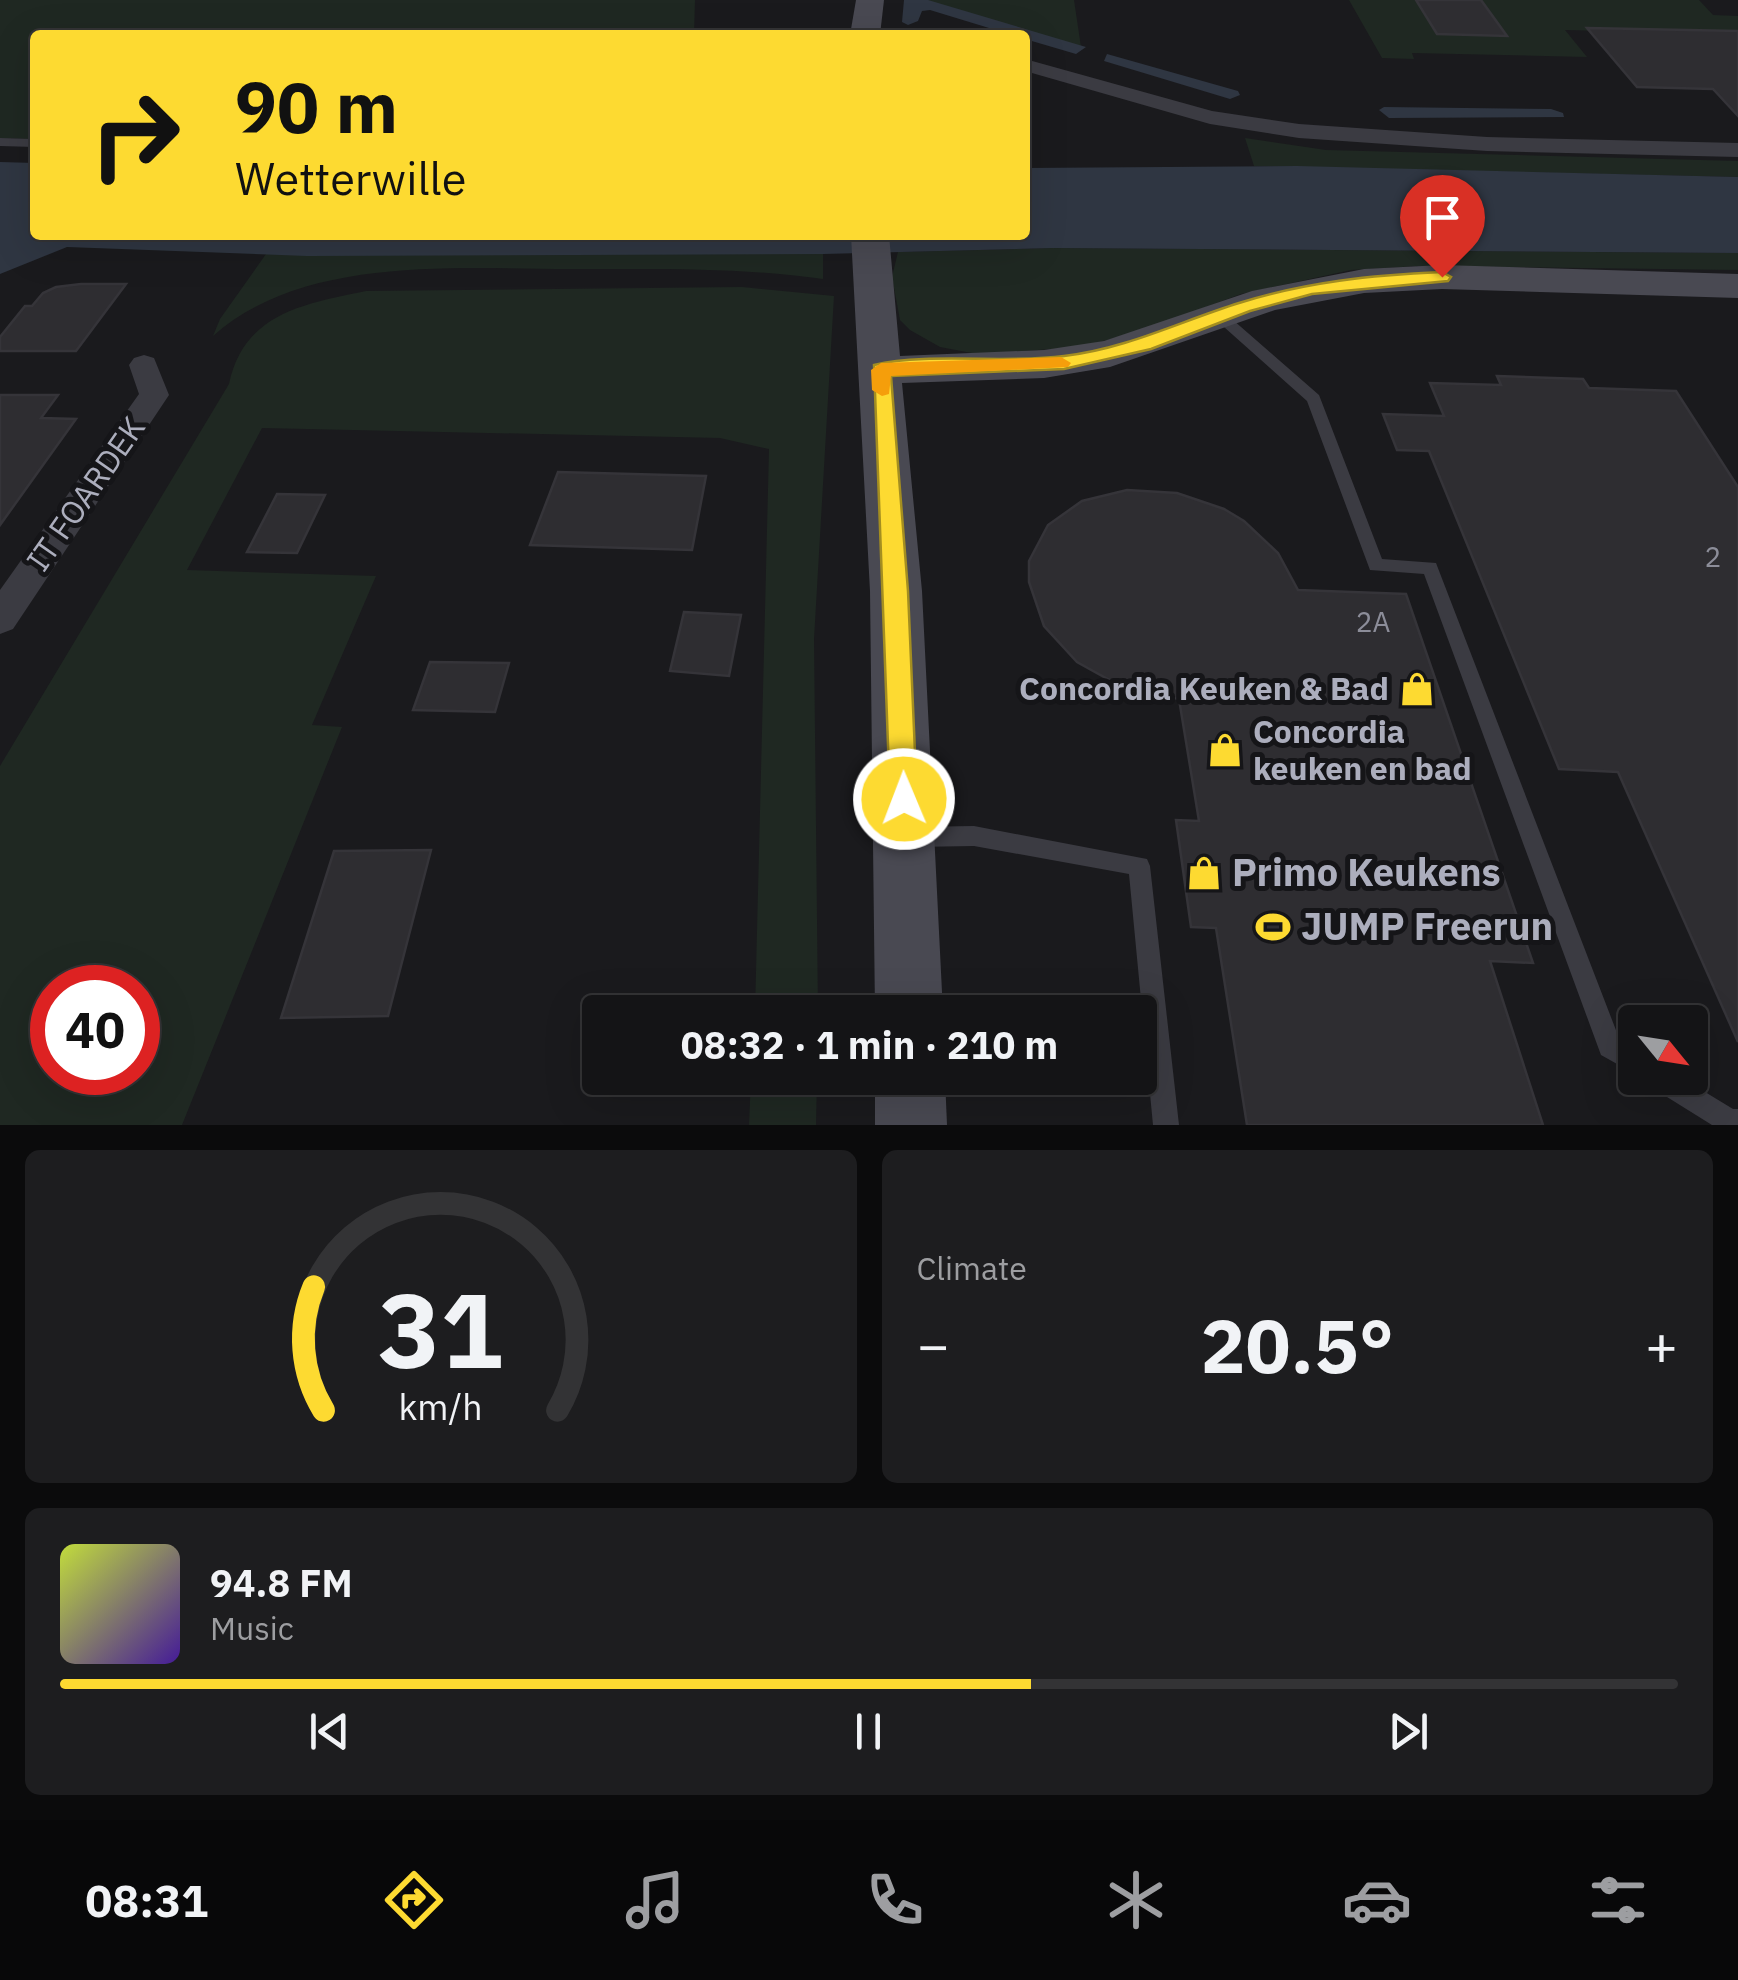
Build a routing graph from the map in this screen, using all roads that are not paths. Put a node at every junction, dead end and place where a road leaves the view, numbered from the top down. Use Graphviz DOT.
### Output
graph roads {
  1 [pos="870,0"];
  2 [pos="866,30"];
  3 [pos="1030,66"];
  4 [pos="0,142"];
  5 [pos="30,144"];
  6 [pos="1738,150"];
  7 [pos="871,244"];
  8 [pos="1733,292"];
  9 [pos="1220,316"];
  10 [pos="144,365"];
  11 [pos="881,370"];
  12 [pos="0,619"];
  13 [pos="905,837"];
  14 [pos="909,995"];
  15 [pos="1618,1051"];
  16 [pos="911,1095"];
  17 [pos="1687,1095"];
  18 [pos="1738,1122"];
  19 [pos="912,1125"];
  20 [pos="1166,1125"];
  1 -- 2 [label="street"];
  3 -- 6 [label="street"];
  4 -- 5 [label="lane"];
  7 -- 11 [label="street"];
  8 -- 9 [label="street"];
  9 -- 11 [label="street"];
  9 -- 15 [label="lane"];
  10 -- 12 [label="street, IT FOARDEK"];
  11 -- 13 [label="street"];
  13 -- 14 [label="street"];
  13 -- 20 [label="lane"];
  16 -- 19 [label="street"];
  17 -- 18 [label="lane"];
}
